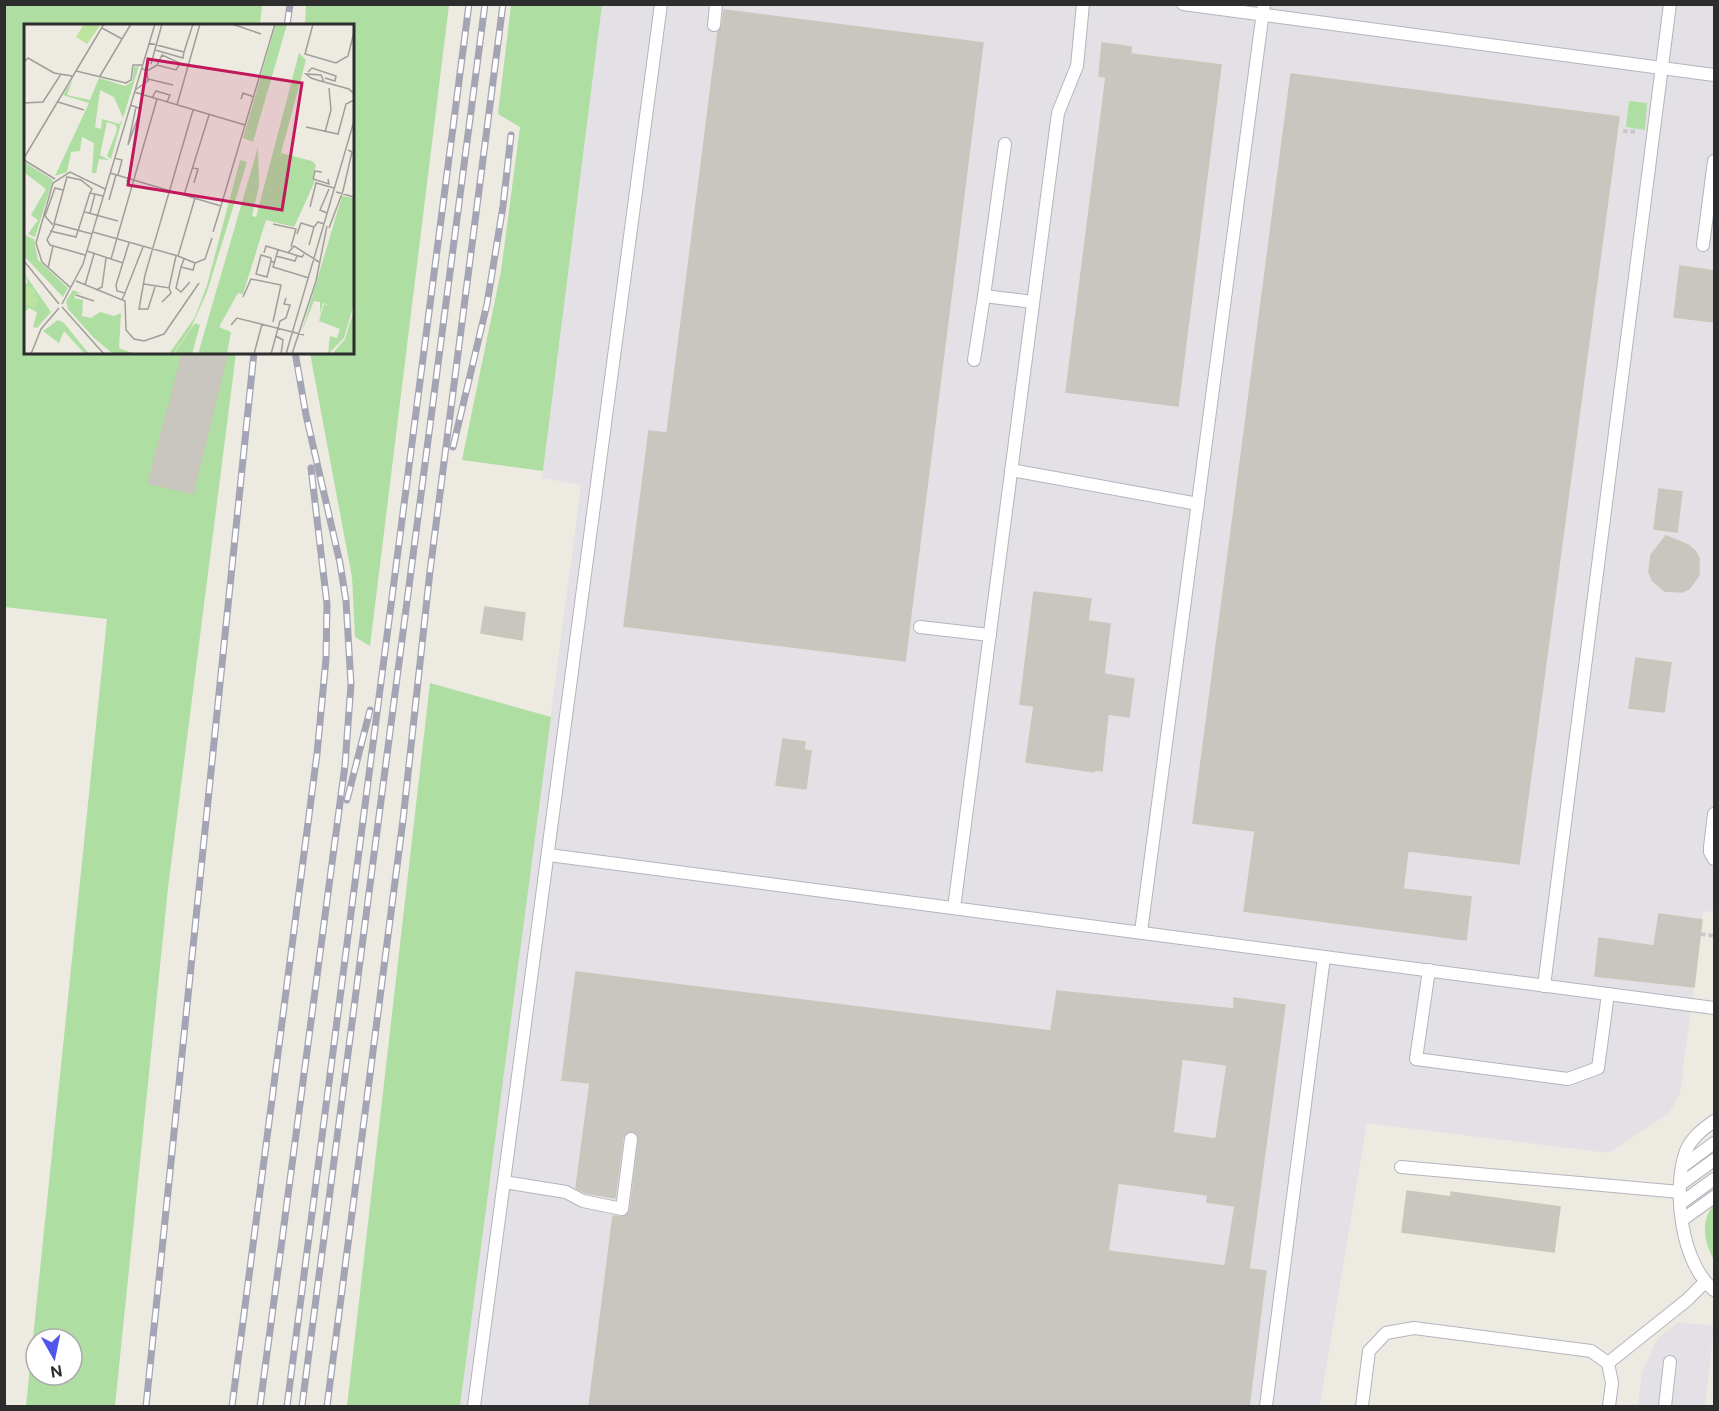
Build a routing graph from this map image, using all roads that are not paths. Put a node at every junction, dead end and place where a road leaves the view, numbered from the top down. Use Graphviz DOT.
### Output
graph roads {
  1 [pos="661,4"];
  2 [pos="716,4"];
  3 [pos="1083,4"];
  4 [pos="1183,4"];
  5 [pos="1670,4"];
  6 [pos="1263,10"];
  7 [pos="714,25"];
  8 [pos="1663,68"];
  9 [pos="1714,75"];
  10 [pos="1005,144"];
  11 [pos="1714,161"];
  12 [pos="1703,245"];
  13 [pos="984,296"];
  14 [pos="1033,303"];
  15 [pos="974,360"];
  16 [pos="1011,470"];
  17 [pos="1198,504"];
  18 [pos="920,627"];
  19 [pos="990,635"];
  20 [pos="1714,814"];
  21 [pos="549,855"];
  22 [pos="1714,859"];
  23 [pos="954,908"];
  24 [pos="1141,933"];
  25 [pos="1324,957"];
  26 [pos="1429,970"];
  27 [pos="1544,986"];
  28 [pos="1608,994"];
  29 [pos="1714,1008"];
  30 [pos="1714,1121"];
  31 [pos="631,1139"];
  32 [pos="1714,1143"];
  33 [pos="1714,1160"];
  34 [pos="1683,1166"];
  35 [pos="1401,1167"];
  36 [pos="1714,1179"];
  37 [pos="504,1182"];
  38 [pos="1681,1193"];
  39 [pos="1714,1197"];
  40 [pos="1682,1220"];
  41 [pos="1710,1286"];
  42 [pos="1670,1362"];
  43 [pos="1608,1363"];
  44 [pos="474,1407"];
  45 [pos="1266,1407"];
  46 [pos="1362,1407"];
  47 [pos="1609,1407"];
  48 [pos="1665,1407"];
  1 -- 21 [label="lane"];
  2 -- 7 [label="lane"];
  3 -- 14 [label="lane"];
  4 -- 6 [label="lane"];
  5 -- 8 [label="lane"];
  6 -- 8 [label="lane"];
  6 -- 17 [label="lane"];
  8 -- 9 [label="lane"];
  8 -- 27 [label="lane"];
  10 -- 13 [label="lane"];
  11 -- 12 [label="lane"];
  13 -- 14 [label="lane"];
  13 -- 15 [label="lane"];
  14 -- 16 [label="lane"];
  16 -- 17 [label="lane"];
  16 -- 19 [label="lane"];
  17 -- 24 [label="lane"];
  18 -- 19 [label="lane"];
  19 -- 23 [label="lane"];
  20 -- 22 [label="lane"];
  21 -- 23 [label="lane"];
  21 -- 37 [label="lane"];
  23 -- 24 [label="lane"];
  24 -- 25 [label="lane"];
  25 -- 26 [label="lane"];
  25 -- 45 [label="lane"];
  26 -- 27 [label="lane"];
  26 -- 28 [label="lane"];
  27 -- 28 [label="lane"];
  28 -- 29 [label="lane"];
  30 -- 34 [label="lane"];
  31 -- 37 [label="lane"];
  32 -- 34 [label="lane"];
  33 -- 38 [label="lane"];
  34 -- 38 [label="lane"];
  35 -- 38 [label="lane"];
  36 -- 38 [label="lane"];
  37 -- 44 [label="lane"];
  38 -- 40 [label="lane"];
  39 -- 40 [label="lane"];
  40 -- 41 [label="lane"];
  41 -- 43 [label="lane"];
  42 -- 48 [label="lane"];
  43 -- 46 [label="lane"];
  43 -- 47 [label="lane"];
}
